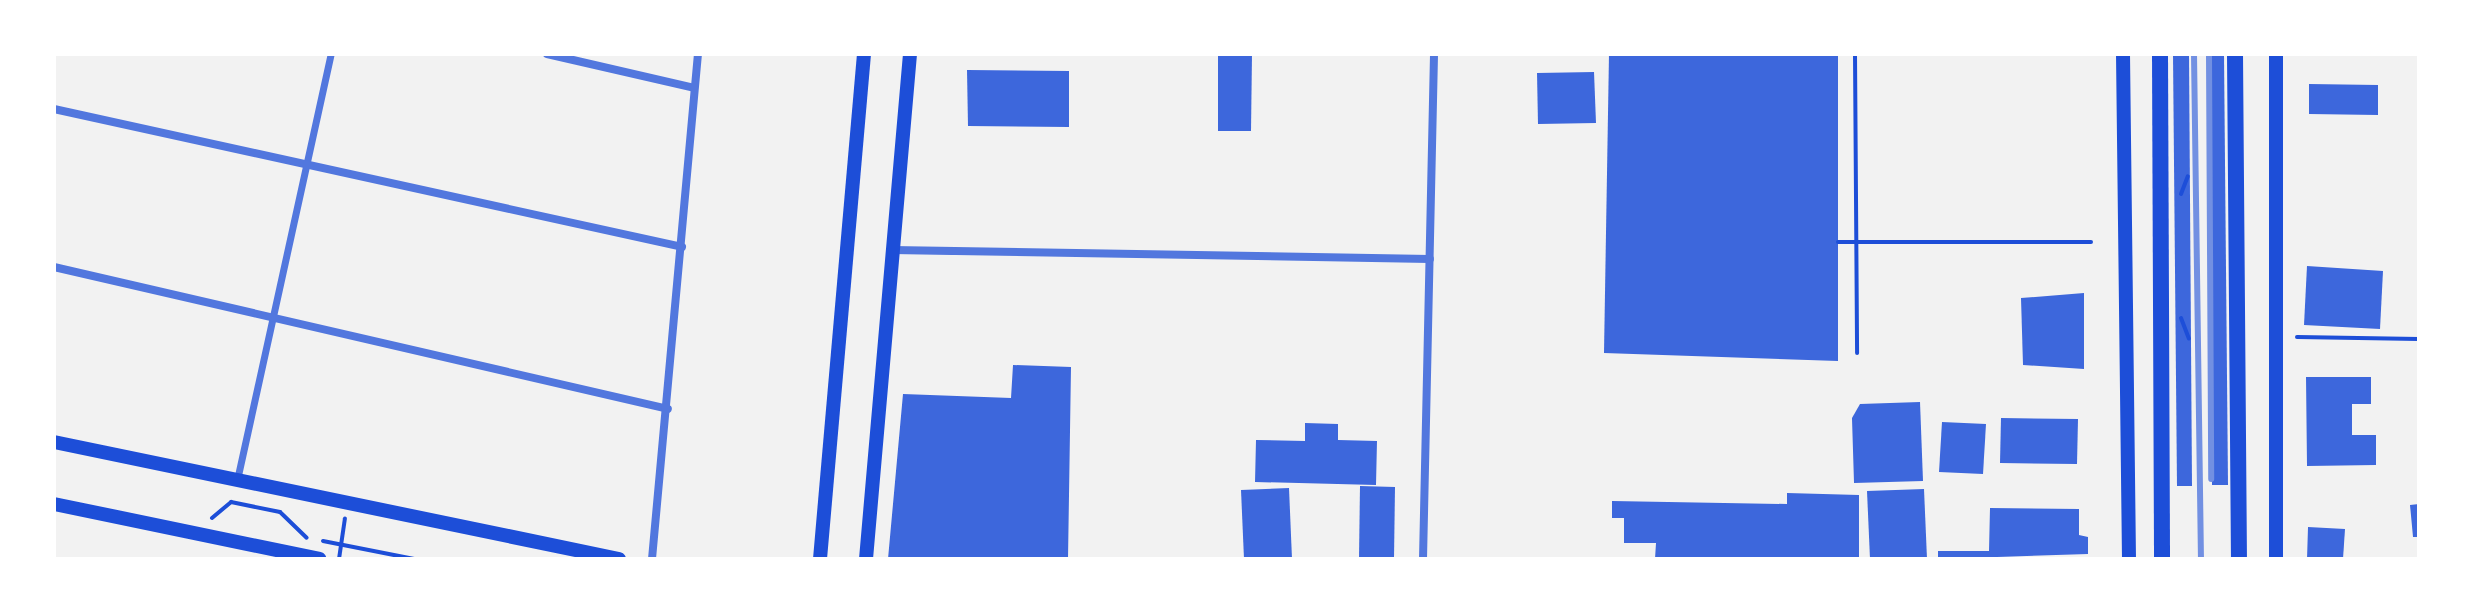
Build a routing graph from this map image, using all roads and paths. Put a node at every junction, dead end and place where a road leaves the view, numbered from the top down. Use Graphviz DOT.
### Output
graph roads {
  1 [pos="331,54"];
  2 [pos="547,54"];
  3 [pos="698,54"];
  4 [pos="864,54"];
  5 [pos="910,54"];
  6 [pos="1434,54"];
  7 [pos="1855,54"];
  8 [pos="2123,54"];
  9 [pos="2160,54"];
  10 [pos="2235,54"];
  11 [pos="2276,54"];
  12 [pos="694,88"];
  13 [pos="54,109"];
  14 [pos="307,164"];
  15 [pos="2188,176"];
  16 [pos="2181,194"];
  17 [pos="1838,242"];
  18 [pos="1856,242"];
  19 [pos="2091,242"];
  20 [pos="682,247"];
  21 [pos="892,250"];
  22 [pos="1430,259"];
  23 [pos="54,267"];
  24 [pos="273,314"];
  25 [pos="2181,318"];
  26 [pos="2297,337"];
  27 [pos="2189,339"];
  28 [pos="2419,339"];
  29 [pos="1857,353"];
  30 [pos="668,409"];
  31 [pos="54,442"];
  32 [pos="237,480"];
  33 [pos="348,503"];
  34 [pos="54,504"];
  35 [pos="212,518"];
  36 [pos="341,544"];
  37 [pos="319,559"];
  38 [pos="339,559"];
  39 [pos="414,559"];
  40 [pos="619,559"];
  41 [pos="652,559"];
  42 [pos="820,559"];
  43 [pos="866,559"];
  44 [pos="1423,559"];
  45 [pos="2129,559"];
  46 [pos="2162,559"];
  47 [pos="2239,559"];
  48 [pos="2276,559"];
  1 -- 14 [label="street"];
  2 -- 12 [label="street"];
  3 -- 12 [label="street"];
  4 -- 42 [label="main road"];
  5 -- 21 [label="main road"];
  6 -- 22 [label="street"];
  7 -- 18 [label="path"];
  8 -- 45 [label="main road"];
  9 -- 46 [label="main road"];
  10 -- 47 [label="main road"];
  11 -- 48 [label="main road"];
  12 -- 20 [label="street"];
  13 -- 14 [label="street"];
  14 -- 20 [label="street"];
  14 -- 24 [label="street"];
  15 -- 16 [label="path"];
  17 -- 18 [label="path"];
  18 -- 19 [label="path"];
  18 -- 29 [label="path"];
  20 -- 30 [label="street"];
  21 -- 22 [label="street"];
  21 -- 43 [label="main road"];
  22 -- 44 [label="street"];
  23 -- 24 [label="street"];
  24 -- 30 [label="street"];
  24 -- 32 [label="street"];
  25 -- 27 [label="path"];
  26 -- 28 [label="path"];
  30 -- 41 [label="street"];
  31 -- 32 [label="main road"];
  32 -- 33 [label="main road"];
  33 -- 36 [label="path"];
  33 -- 40 [label="main road"];
  34 -- 37 [label="main road"];
  35 -- 36 [label="path"];
  36 -- 38 [label="path"];
  36 -- 39 [label="path"];
}
